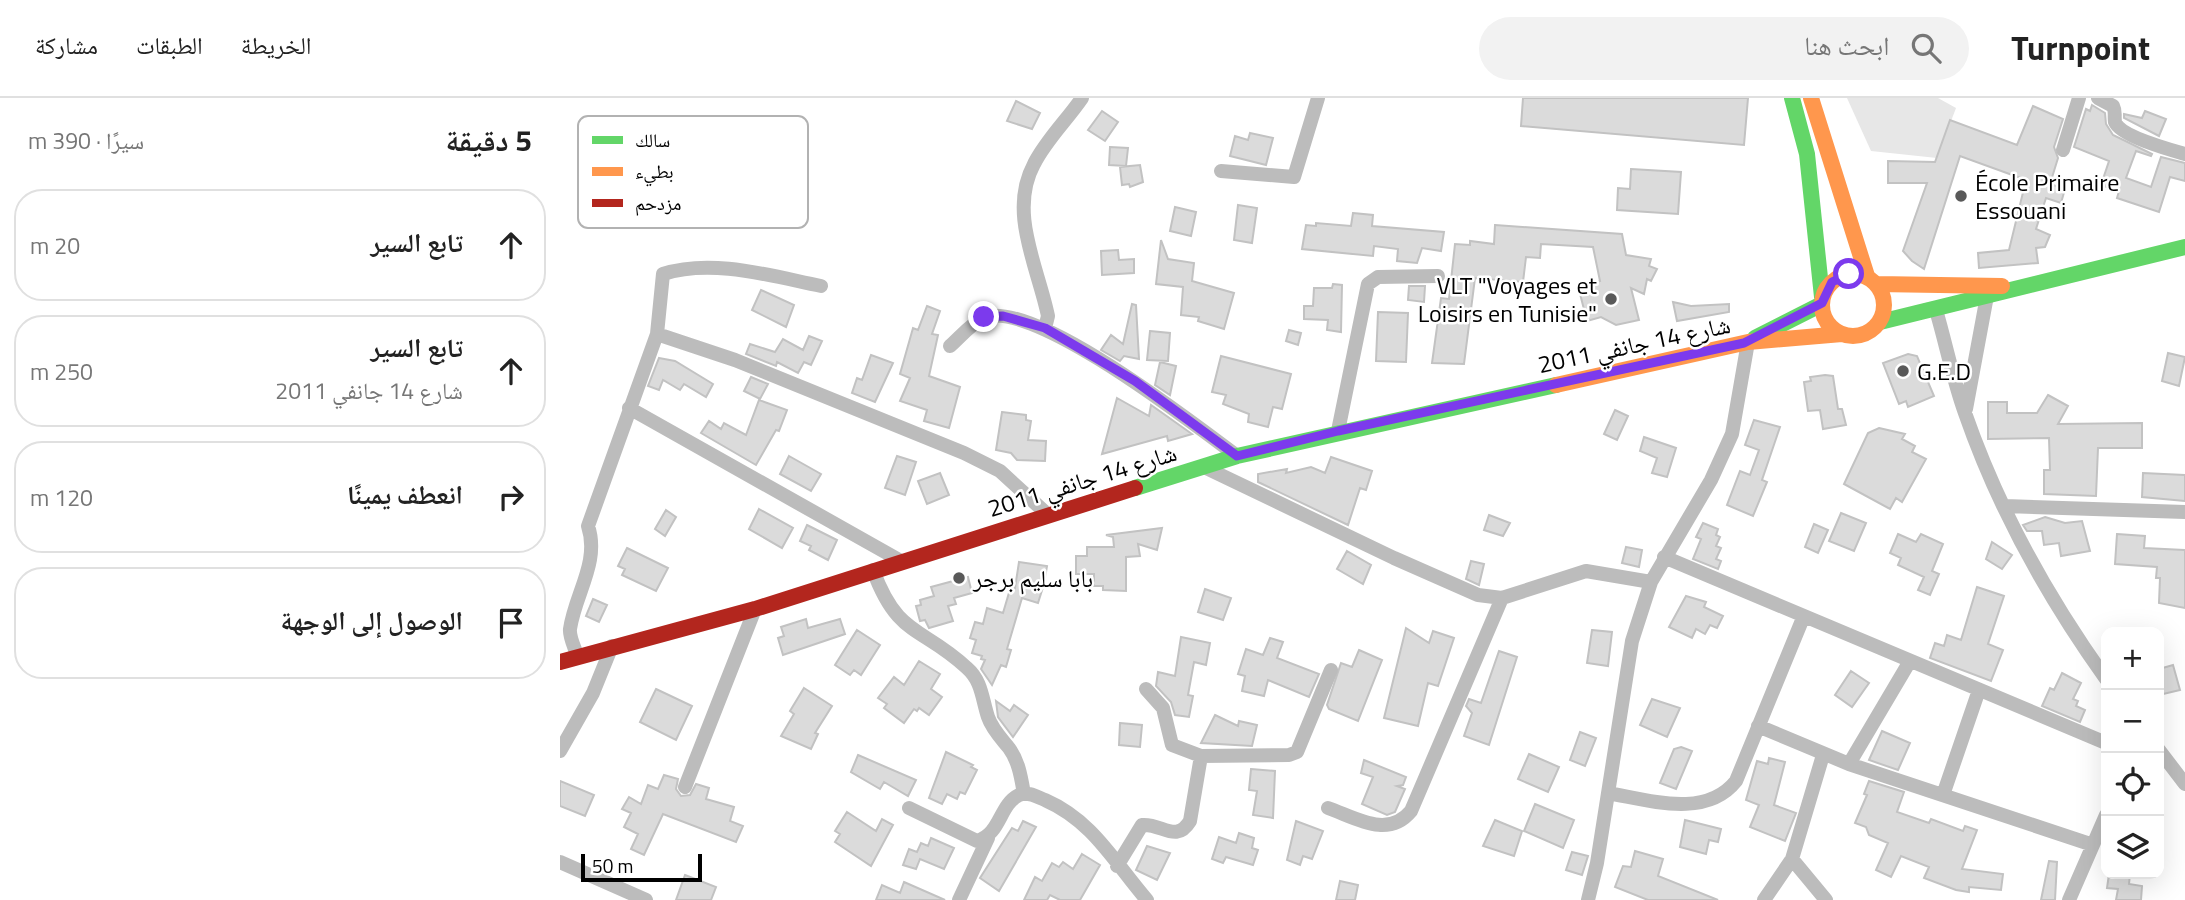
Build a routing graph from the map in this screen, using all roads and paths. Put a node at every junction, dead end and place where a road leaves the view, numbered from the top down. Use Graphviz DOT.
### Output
graph roads {
  1 [pos="1082,98"];
  2 [pos="1318,98"];
  3 [pos="1792,98"];
  4 [pos="1811,98"];
  5 [pos="2079,98"];
  6 [pos="2098,98"];
  7 [pos="2063,150"];
  8 [pos="1826,152"];
  9 [pos="1807,154"];
  10 [pos="2185,154"];
  11 [pos="1221,171"];
  12 [pos="2185,247"];
  13 [pos="1438,276"];
  14 [pos="1872,280"];
  15 [pos="821,286"];
  16 [pos="2017,286"];
  17 [pos="1987,296"];
  18 [pos="1822,300"];
  19 [pos="1936,310"];
  20 [pos="1880,322"];
  21 [pos="1045,328"];
  22 [pos="657,334"];
  23 [pos="1842,334"];
  24 [pos="1748,342"];
  25 [pos="950,346"];
  26 [pos="629,408"];
  27 [pos="1965,413"];
  28 [pos="1338,431"];
  29 [pos="1237,456"];
  30 [pos="1203,467"];
  31 [pos="2004,506"];
  32 [pos="2185,512"];
  33 [pos="1047,514"];
  34 [pos="1664,557"];
  35 [pos="901,561"];
  36 [pos="873,570"];
  37 [pos="1651,582"];
  38 [pos="1502,598"];
  39 [pos="755,609"];
  40 [pos="1803,618"];
  41 [pos="612,646"];
  42 [pos="577,656"];
  43 [pos="1910,661"];
  44 [pos="560,662"];
  45 [pos="1331,670"];
  46 [pos="2101,671"];
  47 [pos="1146,689"];
  48 [pos="1979,690"];
  49 [pos="1758,726"];
  50 [pos="2101,741"];
  51 [pos="560,751"];
  52 [pos="2161,753"];
  53 [pos="1823,755"];
  54 [pos="1201,756"];
  55 [pos="1849,764"];
  56 [pos="2185,784"];
  57 [pos="685,788"];
  58 [pos="1024,793"];
  59 [pos="1608,793"];
  60 [pos="1943,795"];
  61 [pos="909,808"];
  62 [pos="1328,808"];
  63 [pos="2106,816"];
  64 [pos="988,838"];
  65 [pos="2092,845"];
  66 [pos="1793,859"];
  67 [pos="560,862"];
  68 [pos="1117,866"];
  69 [pos="646,900"];
  70 [pos="959,900"];
  71 [pos="1147,900"];
  72 [pos="1588,900"];
  73 [pos="1764,900"];
  74 [pos="1826,900"];
  75 [pos="2071,900"];
  1 -- 21 [label="street"];
  2 -- 11 [label="street"];
  3 -- 9 [label="main road"];
  4 -- 8 [label="main road"];
  5 -- 7 [label="street"];
  6 -- 10 [label="street"];
  8 -- 9 [label="main road"];
  8 -- 14 [label="main road"];
  9 -- 18 [label="main road"];
  12 -- 16 [label="main road"];
  13 -- 28 [label="street"];
  14 -- 16 [label="main road"];
  14 -- 18 [label="main road"];
  14 -- 20 [label="main road"];
  15 -- 22 [label="street"];
  16 -- 17 [label="main road"];
  17 -- 19 [label="main road"];
  17 -- 27 [label="street"];
  18 -- 23 [label="main road"];
  18 -- 24 [label="main road, شارع 14 جانفي 2011"];
  19 -- 20 [label="main road"];
  19 -- 27 [label="street"];
  20 -- 23 [label="main road"];
  21 -- 25 [label="street"];
  21 -- 29 [label="street"];
  22 -- 26 [label="street"];
  22 -- 33 [label="street"];
  23 -- 24 [label="main road, شارع 14 جانفي 2011"];
  24 -- 28 [label="main road, شارع 14 جانفي 2011"];
  24 -- 34 [label="street"];
  26 -- 35 [label="street"];
  26 -- 42 [label="street"];
  27 -- 31 [label="street"];
  28 -- 29 [label="main road, شارع 14 جانفي 2011"];
  29 -- 30 [label="main road, شارع 14 جانفي 2011"];
  30 -- 33 [label="main road, شارع 14 جانفي 2011"];
  30 -- 38 [label="street"];
  31 -- 32 [label="street"];
  31 -- 46 [label="street"];
  33 -- 35 [label="main road, شارع 14 جانفي 2011"];
  34 -- 37 [label="street"];
  34 -- 40 [label="street"];
  35 -- 36 [label="main road, شارع 14 جانفي 2011"];
  36 -- 39 [label="main road, شارع 14 جانفي 2011"];
  36 -- 58 [label="street"];
  37 -- 38 [label="street"];
  37 -- 59 [label="street"];
  38 -- 62 [label="street"];
  39 -- 41 [label="main road, شارع 14 جانفي 2011"];
  39 -- 57 [label="street"];
  40 -- 43 [label="street"];
  40 -- 49 [label="street"];
  41 -- 42 [label="main road, شارع 14 جانفي 2011"];
  41 -- 51 [label="street"];
  42 -- 44 [label="main road, شارع 14 جانفي 2011"];
  43 -- 48 [label="street"];
  43 -- 55 [label="street"];
  45 -- 54 [label="street"];
  47 -- 54 [label="street"];
  48 -- 50 [label="street"];
  48 -- 60 [label="street"];
  49 -- 53 [label="street"];
  49 -- 59 [label="street"];
  52 -- 56 [label="street"];
  53 -- 55 [label="street"];
  53 -- 66 [label="street"];
  54 -- 68 [label="street"];
  55 -- 60 [label="street"];
  58 -- 64 [label="street"];
  58 -- 68 [label="street"];
  59 -- 72 [label="street"];
  60 -- 65 [label="street"];
  61 -- 64 [label="street"];
  63 -- 65 [label="street"];
  64 -- 70 [label="street"];
  65 -- 75 [label="street"];
  66 -- 73 [label="street"];
  66 -- 74 [label="street"];
  67 -- 69 [label="street"];
  68 -- 71 [label="street"];
}
